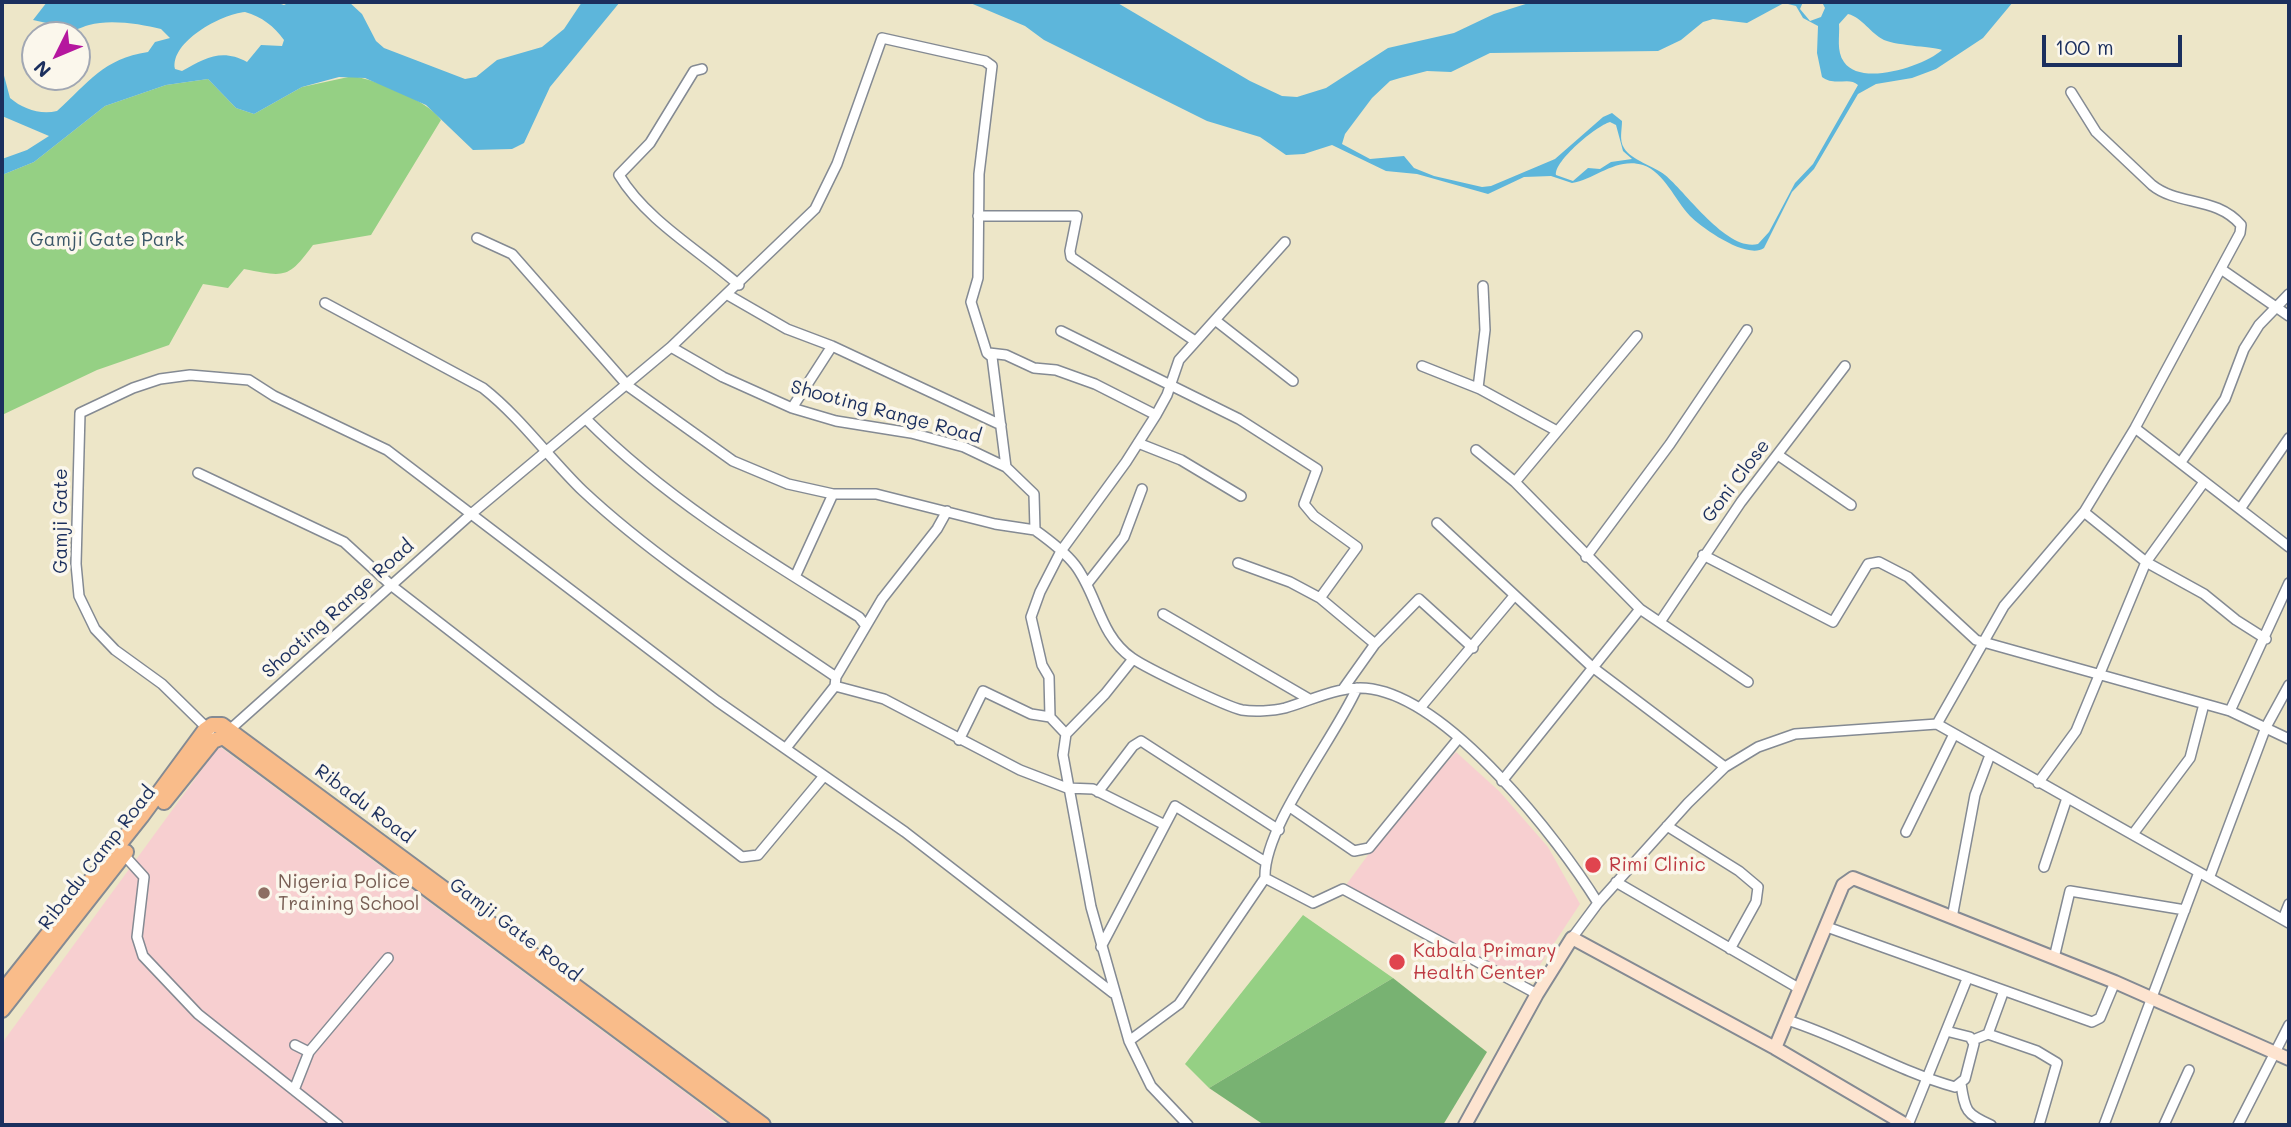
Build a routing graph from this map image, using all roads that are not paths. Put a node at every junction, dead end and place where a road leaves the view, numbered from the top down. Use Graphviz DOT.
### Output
graph roads {
  1 [pos="702,69"];
  2 [pos="2071,92"];
  3 [pos="978,216"];
  4 [pos="477,239"];
  5 [pos="1285,242"];
  6 [pos="2221,269"];
  7 [pos="739,285"];
  8 [pos="1483,286"];
  9 [pos="2289,293"];
  10 [pos="728,295"];
  11 [pos="325,303"];
  12 [pos="2275,306"];
  13 [pos="2289,316"];
  14 [pos="1215,320"];
  15 [pos="1747,330"];
  16 [pos="1061,331"];
  17 [pos="1637,335"];
  18 [pos="1195,341"];
  19 [pos="831,346"];
  20 [pos="671,347"];
  21 [pos="987,353"];
  22 [pos="1422,366"];
  23 [pos="1844,366"];
  24 [pos="1293,381"];
  25 [pos="1170,383"];
  26 [pos="628,386"];
  27 [pos="1478,388"];
  28 [pos="792,408"];
  29 [pos="1156,415"];
  30 [pos="586,419"];
  31 [pos="1001,425"];
  32 [pos="2135,428"];
  33 [pos="1557,431"];
  34 [pos="2289,438"];
  35 [pos="1138,443"];
  36 [pos="1476,450"];
  37 [pos="546,452"];
  38 [pos="1778,455"];
  39 [pos="2181,462"];
  40 [pos="1006,467"];
  41 [pos="198,473"];
  42 [pos="1515,482"];
  43 [pos="2204,482"];
  44 [pos="1142,489"];
  45 [pos="832,494"];
  46 [pos="1241,496"];
  47 [pos="1852,505"];
  48 [pos="2240,509"];
  49 [pos="947,510"];
  50 [pos="2084,512"];
  51 [pos="470,514"];
  52 [pos="1437,523"];
  53 [pos="1035,530"];
  54 [pos="2289,547"];
  55 [pos="1061,551"];
  56 [pos="1703,555"];
  57 [pos="1587,557"];
  58 [pos="2146,562"];
  59 [pos="1238,563"];
  60 [pos="795,577"];
  61 [pos="2289,583"];
  62 [pos="1087,584"];
  63 [pos="392,586"];
  64 [pos="1514,596"];
  65 [pos="1320,598"];
  66 [pos="1640,609"];
  67 [pos="1163,614"];
  68 [pos="1660,622"];
  69 [pos="866,626"];
  70 [pos="2266,639"];
  71 [pos="1984,641"];
  72 [pos="1375,644"];
  73 [pos="1473,648"];
  74 [pos="1133,659"];
  75 [pos="1591,666"];
  76 [pos="2101,676"];
  77 [pos="835,681"];
  78 [pos="1748,682"];
  79 [pos="2289,685"];
  80 [pos="1357,688"];
  81 [pos="1343,689"];
  82 [pos="1309,699"];
  83 [pos="2204,704"];
  84 [pos="1420,708"];
  85 [pos="2230,711"];
  86 [pos="1049,717"];
  87 [pos="1937,724"];
  88 [pos="2266,727"];
  89 [pos="221,734"];
  90 [pos="1066,734"];
  91 [pos="1954,734"];
  92 [pos="1458,738"];
  93 [pos="2289,739"];
  94 [pos="959,740"];
  95 [pos="786,748"];
  96 [pos="1990,755"];
  97 [pos="1725,767"];
  98 [pos="824,776"];
  99 [pos="1502,780"];
  100 [pos="2038,783"];
  101 [pos="1067,788"];
  102 [pos="1098,792"];
  103 [pos="2067,798"];
  104 [pos="1290,807"];
  105 [pos="1163,824"];
  106 [pos="1667,826"];
  107 [pos="1279,830"];
  108 [pos="1906,832"];
  109 [pos="2133,834"];
  110 [pos="124,855"];
  111 [pos="1265,861"];
  112 [pos="2044,867"];
  113 [pos="2199,872"];
  114 [pos="2210,876"];
  115 [pos="1265,878"];
  116 [pos="1616,882"];
  117 [pos="1598,903"];
  118 [pos="2289,904"];
  119 [pos="2185,910"];
  120 [pos="1951,918"];
  121 [pos="2286,921"];
  122 [pos="1827,928"];
  123 [pos="1573,938"];
  124 [pos="1101,947"];
  125 [pos="1730,949"];
  126 [pos="388,958"];
  127 [pos="2054,958"];
  128 [pos="1967,979"];
  129 [pos="2115,982"];
  130 [pos="1800,989"];
  131 [pos="2,992"];
  132 [pos="1113,993"];
  133 [pos="2003,993"];
  134 [pos="1538,994"];
  135 [pos="2152,999"];
  136 [pos="2,1010"];
  137 [pos="1787,1020"];
  138 [pos="2289,1025"];
  139 [pos="1946,1031"];
  140 [pos="1987,1034"];
  141 [pos="1973,1040"];
  142 [pos="1129,1041"];
  143 [pos="295,1045"];
  144 [pos="1775,1048"];
  145 [pos="309,1052"];
  146 [pos="2275,1052"];
  147 [pos="2289,1059"];
  148 [pos="2189,1070"];
  149 [pos="1927,1079"];
  150 [pos="1961,1084"];
  151 [pos="294,1090"];
  152 [pos="716,1096"];
  153 [pos="1899,1124"];
  154 [pos="338,1125"];
  155 [pos="745,1125"];
  156 [pos="763,1125"];
  157 [pos="1188,1125"];
  158 [pos="1465,1125"];
  159 [pos="1991,1125"];
  160 [pos="2039,1125"];
  161 [pos="2104,1125"];
  162 [pos="2164,1125"];
  163 [pos="2238,1125"];
  1 -- 7 [label="street"];
  2 -- 6 [label="street"];
  3 -- 7 [label="street, Shooting Range Road"];
  3 -- 18 [label="street"];
  3 -- 21 [label="street"];
  4 -- 26 [label="street"];
  5 -- 14 [label="street"];
  6 -- 12 [label="street"];
  6 -- 32 [label="street"];
  7 -- 10 [label="street, Shooting Range Road"];
  8 -- 27 [label="street"];
  9 -- 12 [label="street"];
  10 -- 19 [label="street"];
  10 -- 20 [label="street, Shooting Range Road"];
  11 -- 37 [label="street"];
  12 -- 13 [label="street"];
  12 -- 39 [label="street"];
  14 -- 18 [label="street"];
  14 -- 24 [label="street"];
  15 -- 57 [label="street"];
  16 -- 25 [label="street"];
  17 -- 33 [label="street"];
  18 -- 25 [label="street"];
  19 -- 28 [label="street"];
  19 -- 31 [label="street"];
  20 -- 26 [label="street, Shooting Range Road"];
  20 -- 28 [label="street, Shooting Range Road"];
  21 -- 29 [label="street"];
  21 -- 31 [label="street"];
  22 -- 27 [label="street"];
  23 -- 38 [label="street, Goni Close"];
  25 -- 29 [label="street"];
  25 -- 65 [label="street"];
  26 -- 30 [label="street, Shooting Range Road"];
  26 -- 45 [label="street"];
  27 -- 33 [label="street"];
  28 -- 40 [label="street, Shooting Range Road"];
  29 -- 35 [label="street"];
  30 -- 37 [label="street, Shooting Range Road"];
  30 -- 60 [label="street"];
  31 -- 40 [label="street"];
  32 -- 39 [label="street"];
  32 -- 50 [label="street"];
  33 -- 42 [label="street"];
  34 -- 48 [label="street"];
  35 -- 46 [label="street"];
  35 -- 55 [label="street"];
  36 -- 42 [label="street"];
  37 -- 51 [label="street, Shooting Range Road"];
  37 -- 77 [label="street"];
  38 -- 47 [label="street"];
  38 -- 56 [label="street, Goni Close"];
  39 -- 43 [label="street"];
  40 -- 53 [label="street, Shooting Range Road"];
  41 -- 63 [label="street"];
  42 -- 57 [label="street"];
  43 -- 48 [label="street"];
  43 -- 58 [label="street"];
  44 -- 62 [label="street"];
  45 -- 49 [label="street"];
  45 -- 60 [label="street"];
  48 -- 54 [label="street"];
  49 -- 53 [label="street"];
  49 -- 69 [label="street"];
  50 -- 58 [label="street"];
  50 -- 71 [label="street"];
  51 -- 63 [label="street, Shooting Range Road"];
  51 -- 89 [label="street, Gamji Gate"];
  51 -- 95 [label="street"];
  52 -- 64 [label="street"];
  53 -- 55 [label="street"];
  55 -- 62 [label="street"];
  55 -- 86 [label="street"];
  56 -- 68 [label="street, Goni Close"];
  56 -- 71 [label="street"];
  57 -- 66 [label="street"];
  58 -- 70 [label="street"];
  58 -- 76 [label="street"];
  59 -- 65 [label="street"];
  60 -- 69 [label="street"];
  61 -- 70 [label="street"];
  62 -- 74 [label="street"];
  63 -- 89 [label="street, Shooting Range Road"];
  63 -- 98 [label="street"];
  64 -- 73 [label="street"];
  64 -- 75 [label="street"];
  65 -- 72 [label="street"];
  66 -- 68 [label="street"];
  66 -- 75 [label="street"];
  67 -- 82 [label="street"];
  68 -- 78 [label="street"];
  69 -- 77 [label="street"];
  70 -- 85 [label="street"];
  71 -- 76 [label="street"];
  71 -- 87 [label="street"];
  72 -- 73 [label="street"];
  72 -- 81 [label="street"];
  73 -- 84 [label="street"];
  74 -- 82 [label="street"];
  74 -- 90 [label="street"];
  75 -- 97 [label="street"];
  75 -- 99 [label="street"];
  76 -- 83 [label="street"];
  76 -- 100 [label="street"];
  77 -- 94 [label="street"];
  77 -- 95 [label="street"];
  79 -- 88 [label="street"];
  80 -- 81 [label="street"];
  80 -- 84 [label="street"];
  80 -- 104 [label="street"];
  81 -- 82 [label="street"];
  83 -- 85 [label="street"];
  83 -- 109 [label="street"];
  84 -- 92 [label="street"];
  85 -- 88 [label="street"];
  86 -- 90 [label="street"];
  86 -- 94 [label="street"];
  87 -- 91 [label="street"];
  87 -- 97 [label="street"];
  88 -- 93 [label="street"];
  88 -- 114 [label="street"];
  89 -- 110 [label="main road, Ribadu Camp Road"];
  89 -- 131 [label="main road"];
  89 -- 152 [label="main road, Gamji Gate Road"];
  90 -- 101 [label="street"];
  91 -- 96 [label="street"];
  91 -- 108 [label="street"];
  92 -- 99 [label="street"];
  92 -- 104 [label="street"];
  94 -- 101 [label="street"];
  95 -- 98 [label="street"];
  96 -- 100 [label="street"];
  96 -- 120 [label="street"];
  97 -- 106 [label="street"];
  98 -- 132 [label="street"];
  99 -- 117 [label="street"];
  100 -- 103 [label="street"];
  101 -- 102 [label="street"];
  101 -- 124 [label="street"];
  102 -- 105 [label="street"];
  102 -- 107 [label="street"];
  103 -- 109 [label="street"];
  103 -- 112 [label="street"];
  104 -- 107 [label="street"];
  105 -- 111 [label="street"];
  105 -- 124 [label="street"];
  106 -- 116 [label="street"];
  106 -- 125 [label="street"];
  107 -- 111 [label="street"];
  109 -- 113 [label="street"];
  110 -- 136 [label="main road, Ribadu Camp Road"];
  110 -- 151 [label="street"];
  111 -- 115 [label="street"];
  113 -- 114 [label="street"];
  113 -- 119 [label="street"];
  114 -- 121 [label="street"];
  115 -- 134 [label="street"];
  115 -- 142 [label="street"];
  116 -- 117 [label="street"];
  116 -- 125 [label="street"];
  117 -- 123 [label="street"];
  118 -- 121 [label="street"];
  119 -- 127 [label="street"];
  119 -- 135 [label="street"];
  120 -- 122 [label="street"];
  120 -- 127 [label="street"];
  122 -- 128 [label="street"];
  122 -- 130 [label="street"];
  123 -- 134 [label="street"];
  123 -- 144 [label="street"];
  124 -- 132 [label="street"];
  125 -- 130 [label="street"];
  126 -- 145 [label="street"];
  127 -- 129 [label="street"];
  128 -- 133 [label="street"];
  128 -- 139 [label="street"];
  129 -- 133 [label="street"];
  129 -- 135 [label="street"];
  130 -- 137 [label="street"];
  132 -- 142 [label="street"];
  133 -- 140 [label="street"];
  134 -- 158 [label="street"];
  135 -- 146 [label="street"];
  135 -- 161 [label="street"];
  137 -- 144 [label="street"];
  137 -- 149 [label="street"];
  138 -- 146 [label="street"];
  139 -- 141 [label="street"];
  139 -- 149 [label="street"];
  140 -- 141 [label="street"];
  140 -- 160 [label="street"];
  141 -- 150 [label="street"];
  142 -- 157 [label="street"];
  143 -- 145 [label="street"];
  144 -- 153 [label="street"];
  145 -- 151 [label="street"];
  146 -- 147 [label="street"];
  146 -- 163 [label="street"];
  148 -- 162 [label="street"];
  149 -- 150 [label="street"];
  149 -- 153 [label="street"];
  150 -- 159 [label="street"];
  151 -- 154 [label="street"];
  152 -- 155 [label="main road, Gamji Gate Road"];
  152 -- 156 [label="main road"];
}
